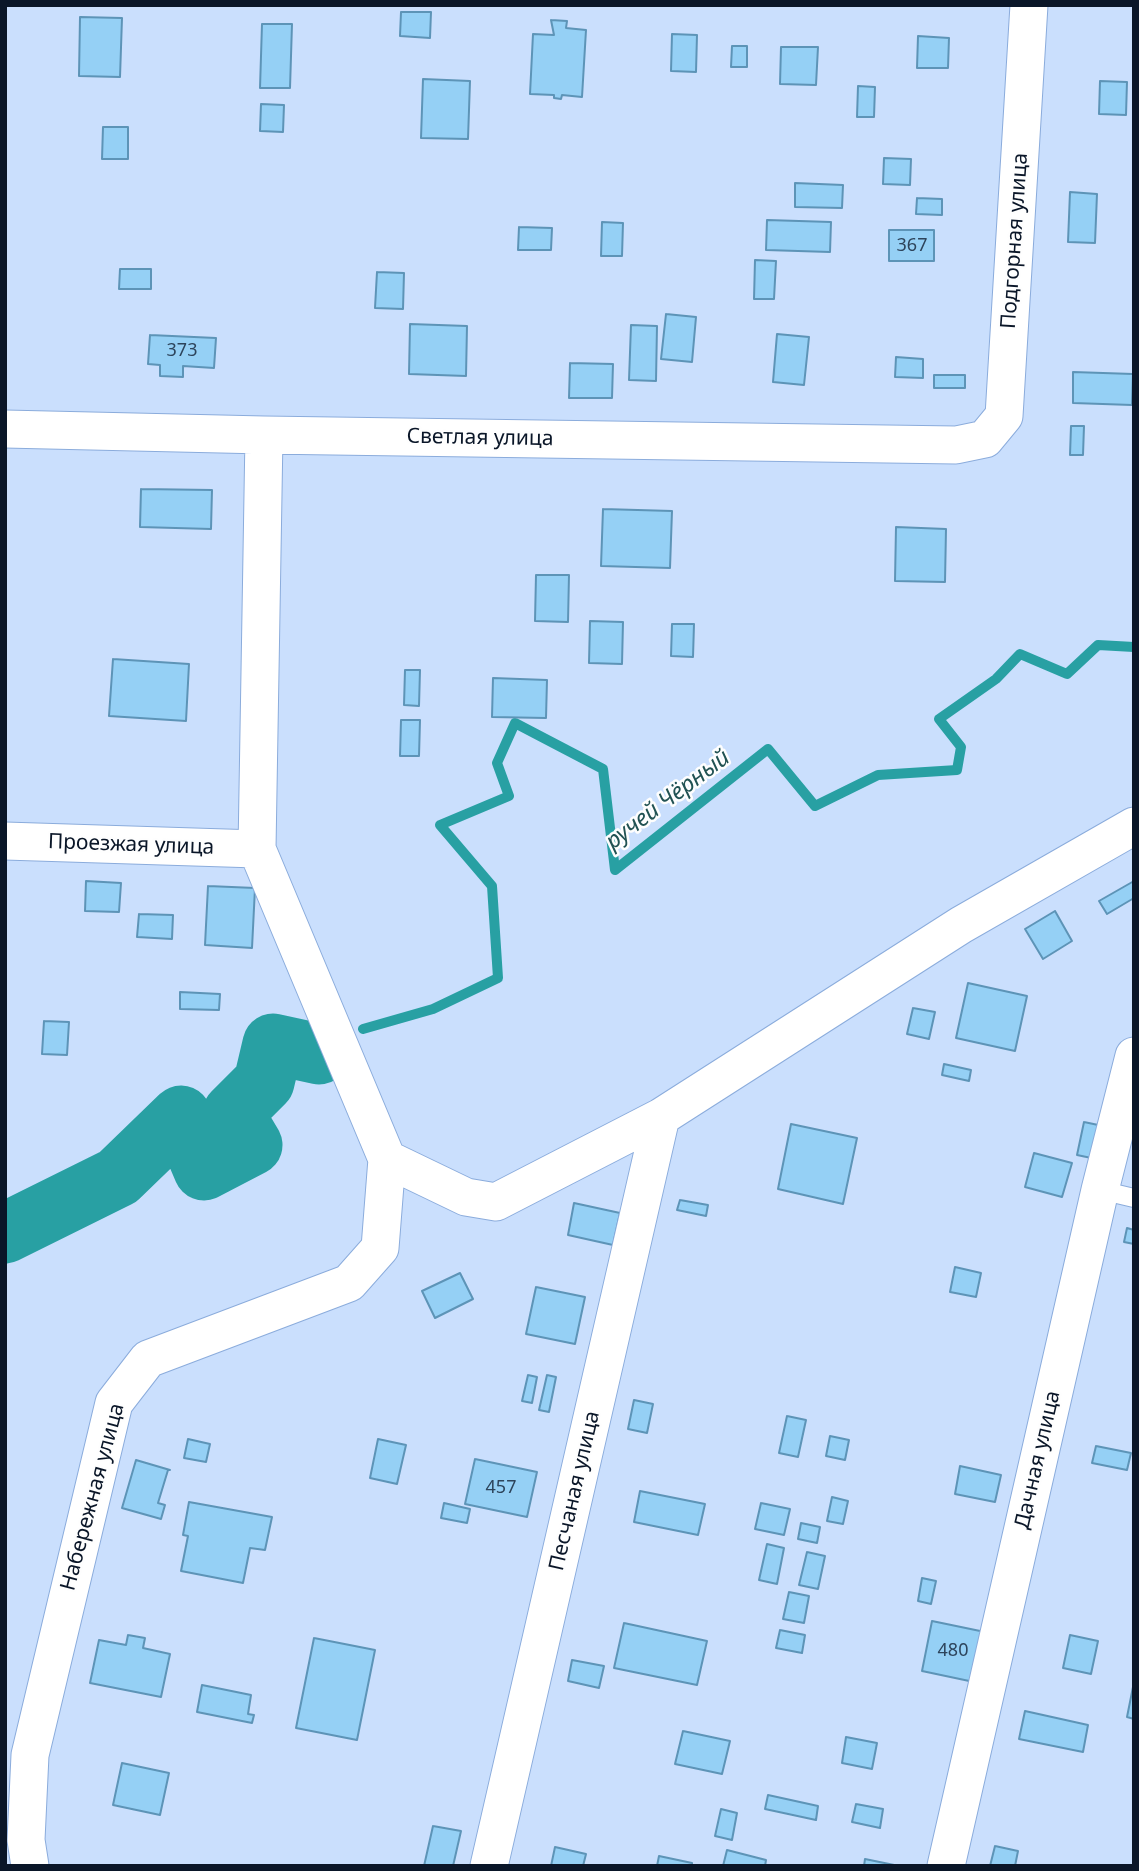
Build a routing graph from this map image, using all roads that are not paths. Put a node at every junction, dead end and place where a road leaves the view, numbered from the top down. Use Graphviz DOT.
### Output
graph roads {
  1 [pos="1029,5"];
  2 [pos="5,429"];
  3 [pos="264,435"];
  4 [pos="956,445"];
  5 [pos="1134,826"];
  6 [pos="5,841"];
  7 [pos="257,849"];
  8 [pos="1134,1056"];
  9 [pos="661,1117"];
  10 [pos="387,1159"];
  11 [pos="1117,1194"];
  12 [pos="30,1866"];
  13 [pos="489,1866"];
  14 [pos="946,1866"];
  1 -- 4 [label="street, Подгорная улица"];
  2 -- 3 [label="street, Светлая улица"];
  3 -- 4 [label="street, Светлая улица"];
  3 -- 7 [label="street"];
  5 -- 9 [label="street"];
  6 -- 7 [label="street, Проезжая улица"];
  7 -- 10 [label="street"];
  8 -- 11 [label="street, Дачная улица"];
  9 -- 10 [label="street"];
  9 -- 13 [label="street, Песчаная улица"];
  10 -- 12 [label="street, Набережная улица"];
  11 -- 14 [label="street, Дачная улица"];
}
